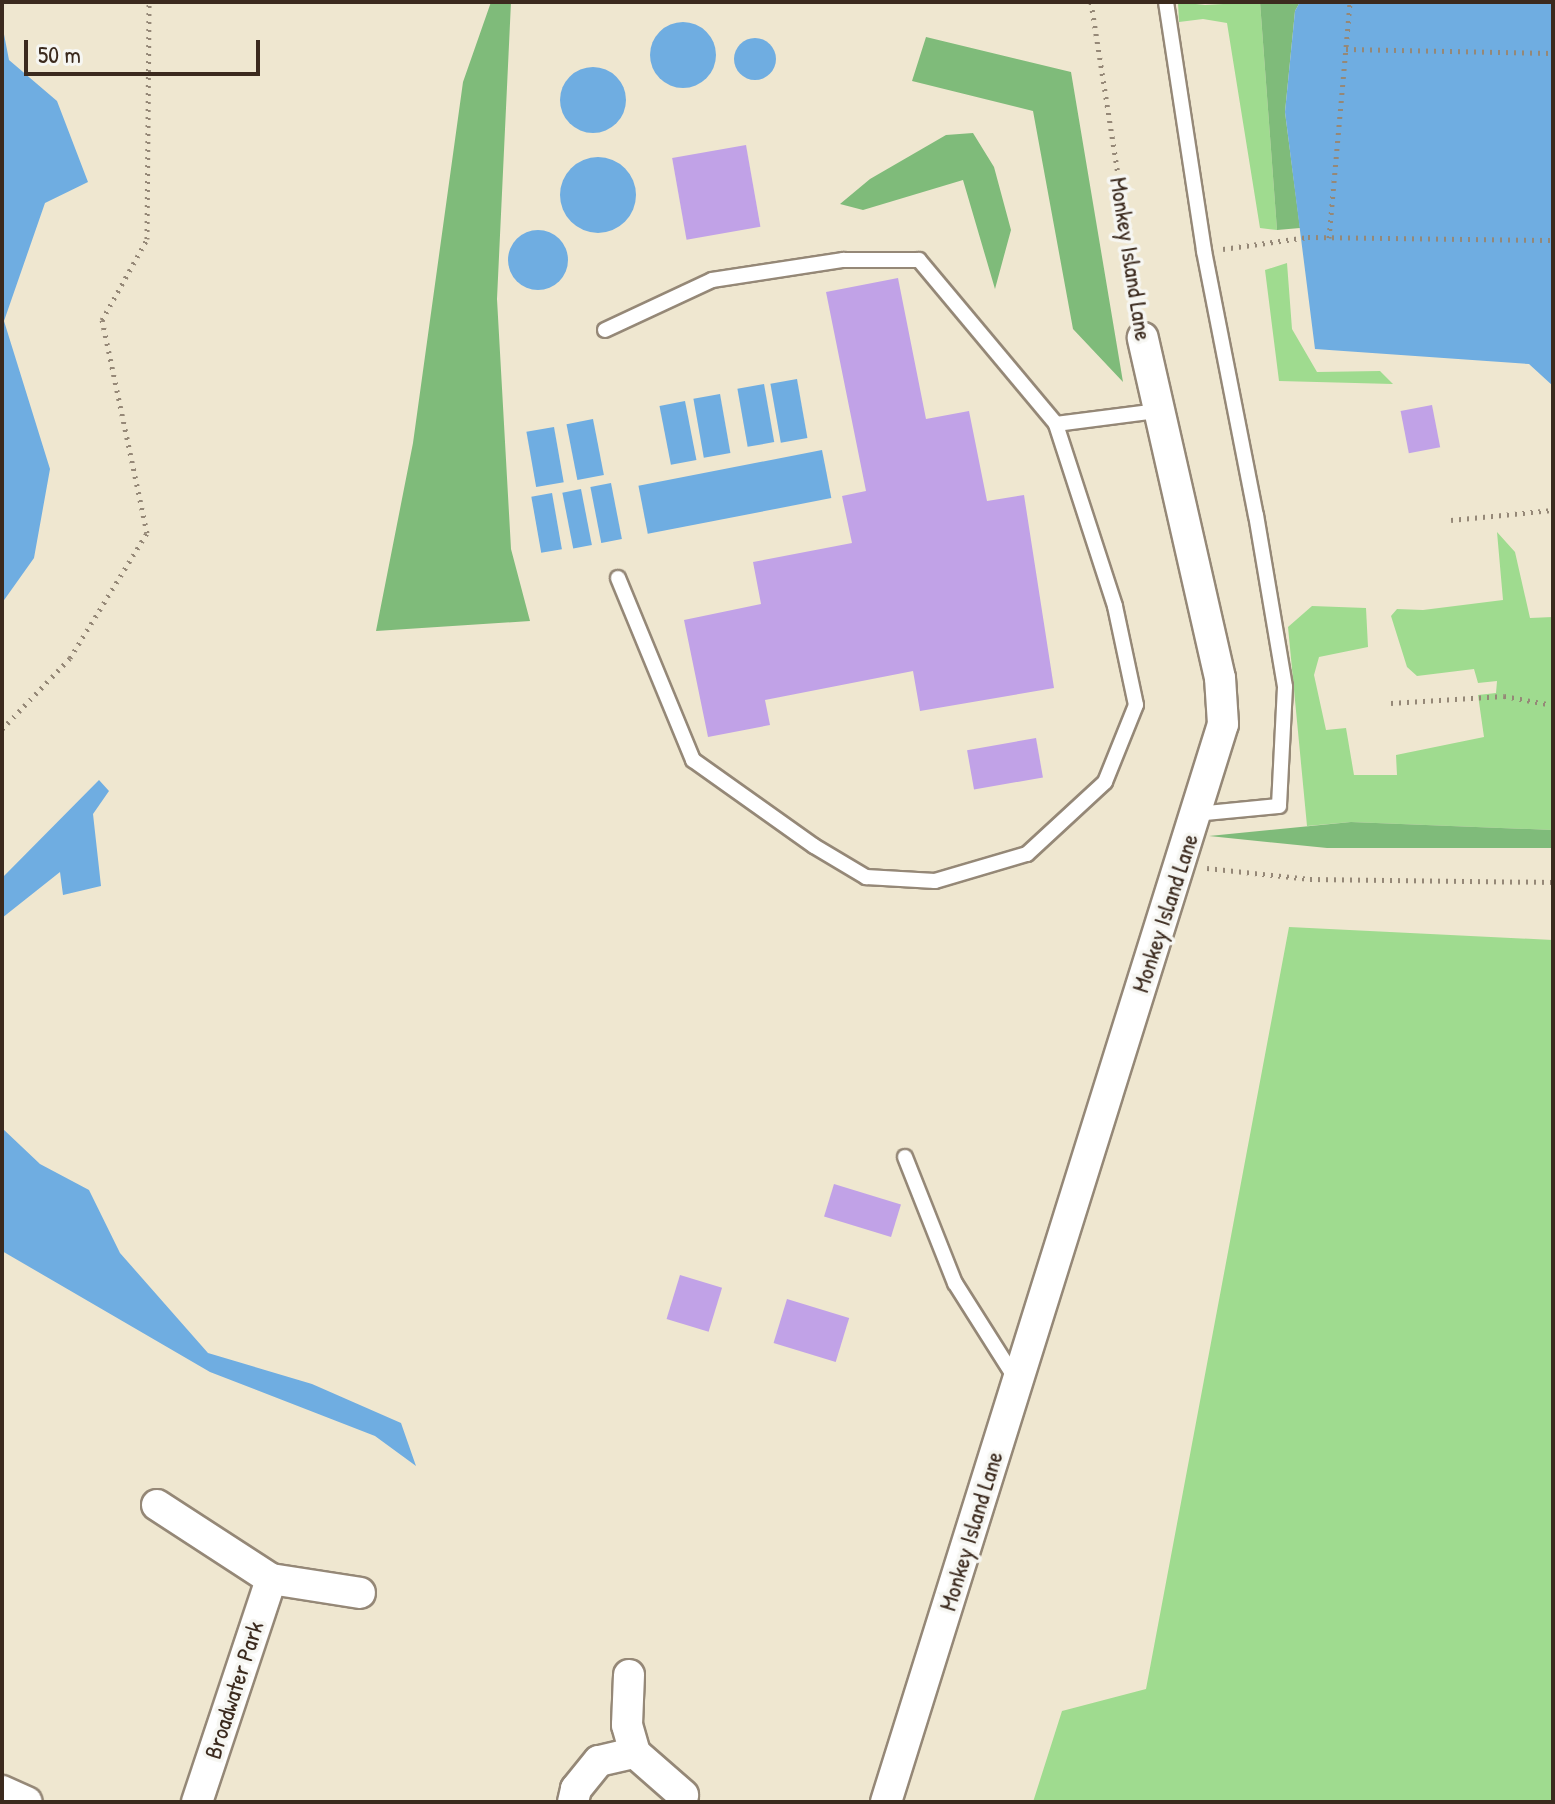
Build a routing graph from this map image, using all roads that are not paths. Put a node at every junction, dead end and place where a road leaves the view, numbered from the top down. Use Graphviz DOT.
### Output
graph roads {
  1 [pos="1166,2"];
  2 [pos="605,330"];
  3 [pos="1143,338"];
  4 [pos="1158,411"];
  5 [pos="1056,424"];
  6 [pos="618,578"];
  7 [pos="1196,814"];
  8 [pos="905,1157"];
  9 [pos="1018,1382"];
  10 [pos="157,1505"];
  11 [pos="271,1579"];
  12 [pos="360,1593"];
  13 [pos="629,1675"];
  14 [pos="635,1753"];
  15 [pos="2,1791"];
  16 [pos="683,1795"];
  17 [pos="27,1802"];
  18 [pos="197,1802"];
  19 [pos="573,1802"];
  20 [pos="886,1802"];
  1 -- 7 [label="lane"];
  2 -- 5 [label="lane"];
  3 -- 4 [label="street, Monkey Island Lane"];
  4 -- 5 [label="lane"];
  4 -- 7 [label="street, Monkey Island Lane"];
  5 -- 6 [label="lane"];
  7 -- 9 [label="street, Monkey Island Lane"];
  8 -- 9 [label="lane"];
  9 -- 20 [label="street, Monkey Island Lane"];
  10 -- 11 [label="street"];
  11 -- 12 [label="street"];
  11 -- 18 [label="street, Broadwater Park"];
  13 -- 14 [label="street"];
  14 -- 16 [label="street"];
  14 -- 19 [label="street"];
  15 -- 17 [label="street"];
}
